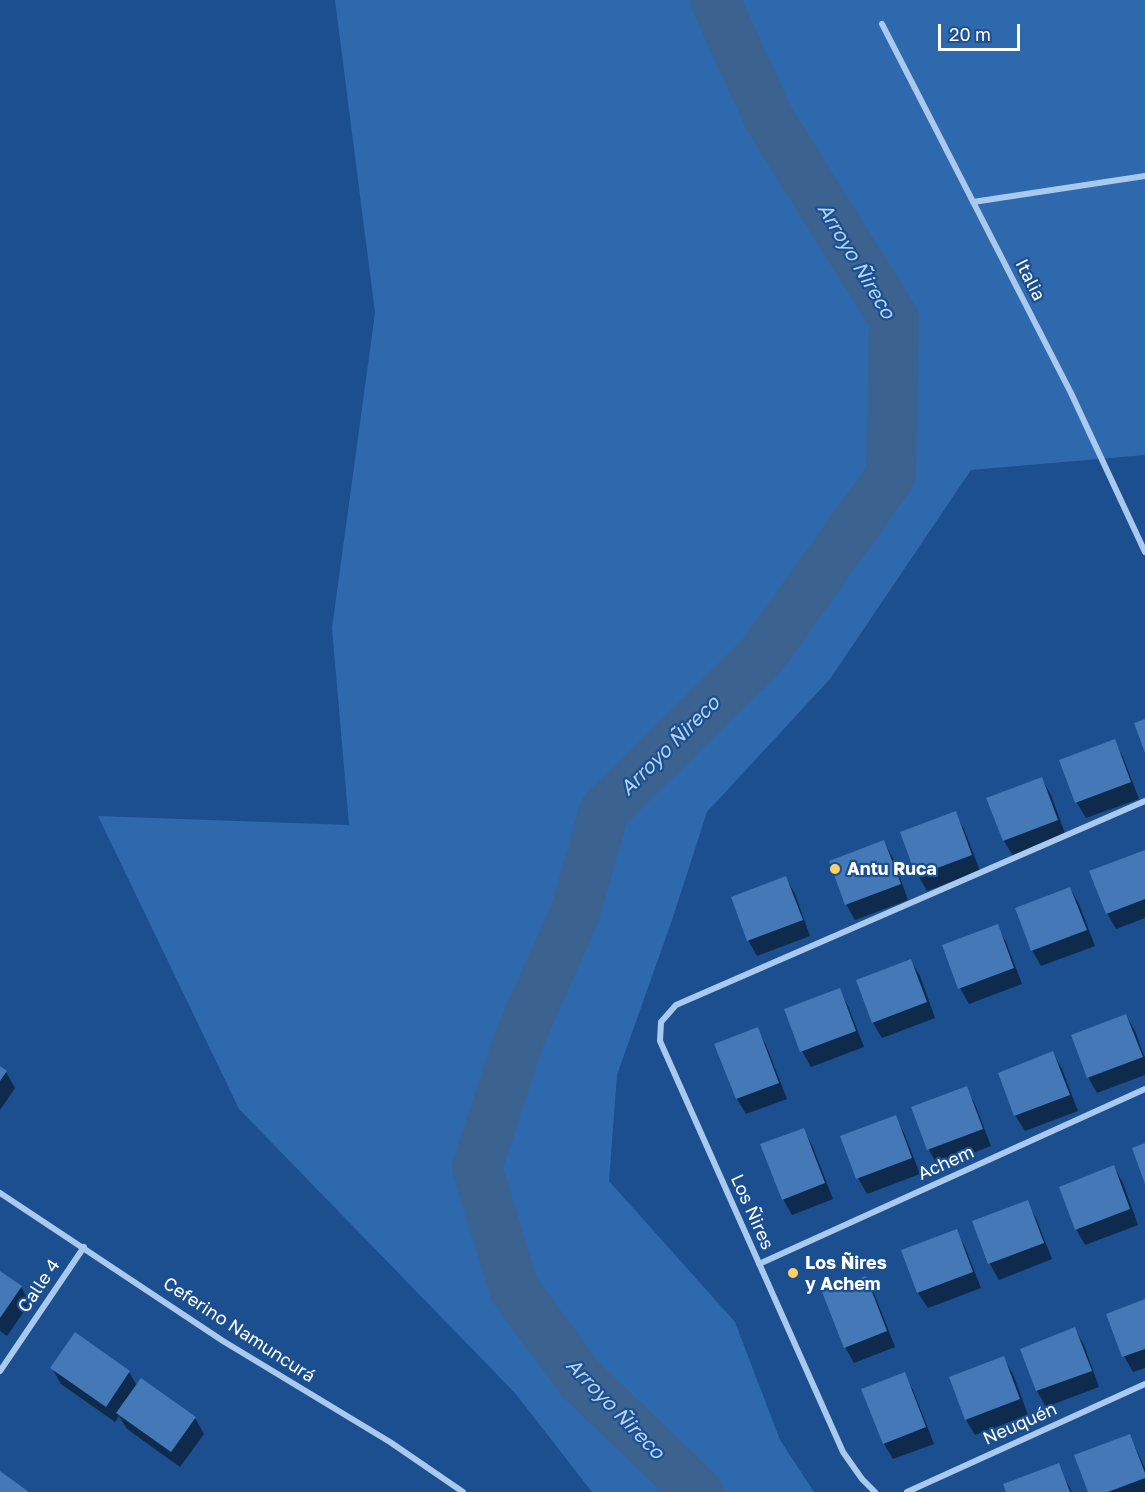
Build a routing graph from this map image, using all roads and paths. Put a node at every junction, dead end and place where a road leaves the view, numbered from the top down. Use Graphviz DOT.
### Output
graph roads {
  1 [pos="882,24"];
  2 [pos="1145,176"];
  3 [pos="973,202"];
  4 [pos="1145,552"];
  5 [pos="1145,801"];
  6 [pos="1145,1089"];
  7 [pos="0,1192"];
  8 [pos="84,1247"];
  9 [pos="759,1263"];
  10 [pos="0,1371"];
  11 [pos="1145,1384"];
  12 [pos="463,1492"];
  13 [pos="875,1492"];
  14 [pos="907,1492"];
  1 -- 3 [label="street, Italia"];
  2 -- 3 [label="street"];
  3 -- 4 [label="street, Italia"];
  5 -- 9 [label="street, Los Ñires"];
  6 -- 9 [label="street, Achem"];
  7 -- 8 [label="street, Ceferino Namuncurá"];
  8 -- 10 [label="street, Calle 4"];
  8 -- 12 [label="street, Ceferino Namuncurá"];
  9 -- 13 [label="street, Los Ñires"];
  11 -- 14 [label="street, Neuquén"];
}
